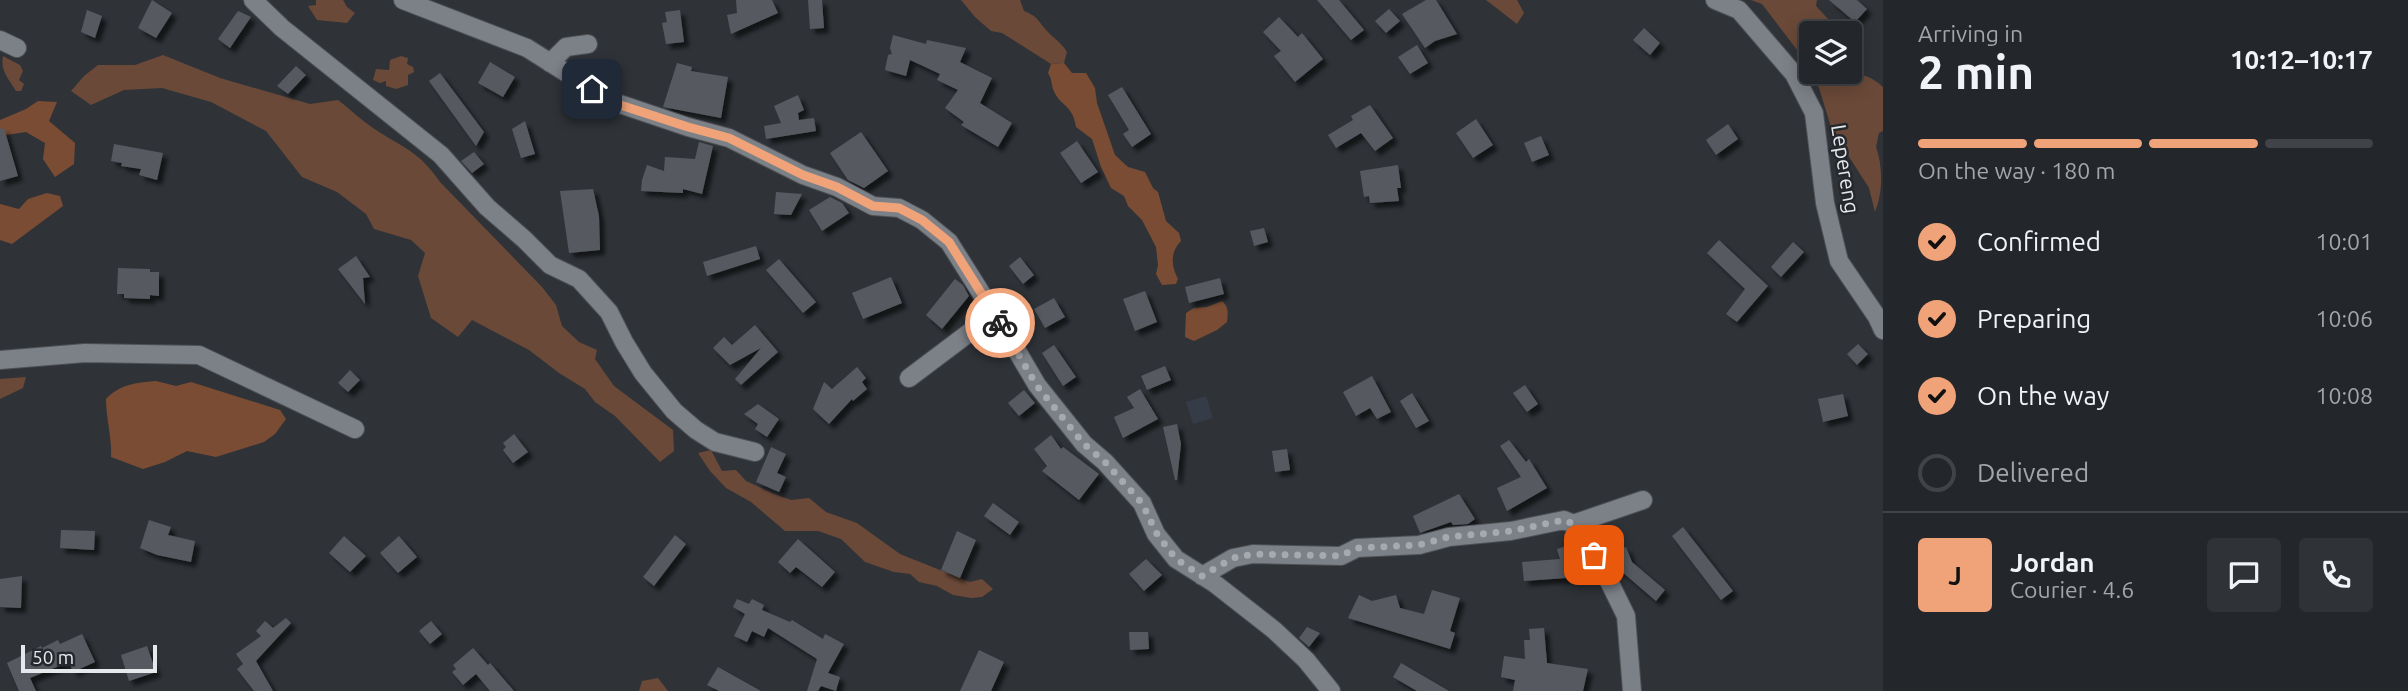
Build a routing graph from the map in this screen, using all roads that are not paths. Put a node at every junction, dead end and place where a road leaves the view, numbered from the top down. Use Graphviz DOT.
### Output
graph roads {
  1 [pos="253,0"];
  2 [pos="403,0"];
  3 [pos="1714,0"];
  4 [pos="0,40"];
  5 [pos="588,44"];
  6 [pos="17,48"];
  7 [pos="550,63"];
  8 [pos="994,314"];
  9 [pos="1883,330"];
  10 [pos="0,360"];
  11 [pos="909,378"];
  12 [pos="355,429"];
  13 [pos="755,452"];
  14 [pos="1643,500"];
  15 [pos="1573,524"];
  16 [pos="1202,576"];
  17 [pos="1331,691"];
  18 [pos="1632,691"];
  1 -- 13 [label="street"];
  2 -- 7 [label="street"];
  3 -- 9 [label="street, Lepereng"];
  4 -- 6 [label="street"];
  5 -- 7 [label="street"];
  7 -- 8 [label="street"];
  8 -- 11 [label="street"];
  8 -- 16 [label="street"];
  10 -- 12 [label="street"];
  14 -- 15 [label="street"];
  15 -- 16 [label="street"];
  15 -- 18 [label="street"];
  16 -- 17 [label="street"];
}
